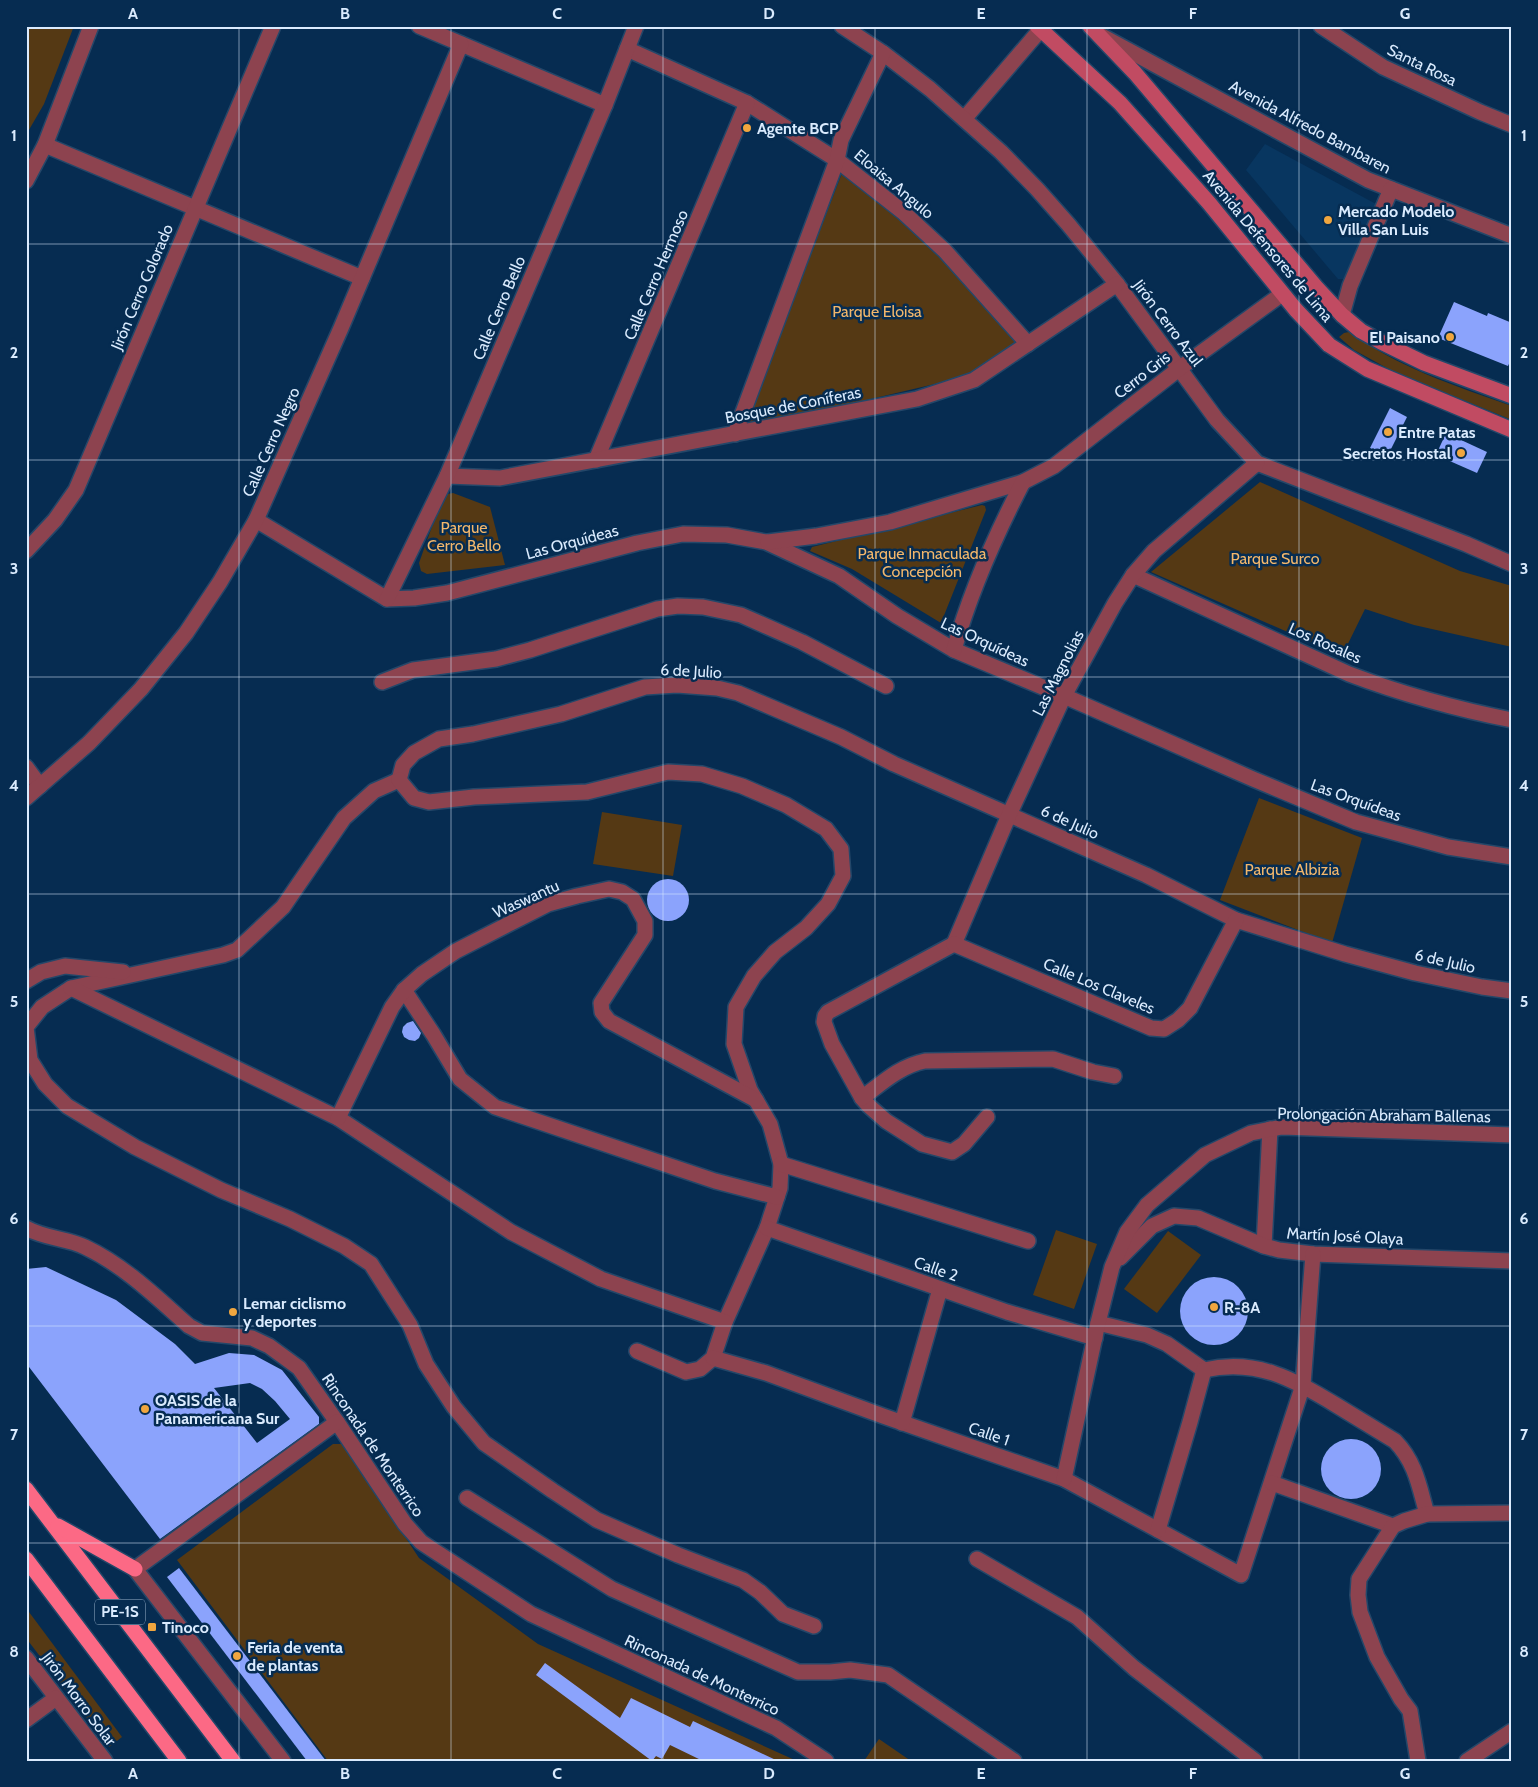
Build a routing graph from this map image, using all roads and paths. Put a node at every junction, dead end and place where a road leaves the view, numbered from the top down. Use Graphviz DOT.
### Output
graph roads {
  1 [pos="91,26"];
  2 [pos="273,26"];
  3 [pos="419,26"];
  4 [pos="636,26"];
  5 [pos="842,26"];
  6 [pos="1321,26"];
  7 [pos="1039,28"];
  8 [pos="1094,30"];
  9 [pos="461,44"];
  10 [pos="627,49"];
  11 [pos="883,53"];
  12 [pos="747,103"];
  13 [pos="605,105"];
  14 [pos="964,119"];
  15 [pos="1512,125"];
  16 [pos="45,145"];
  17 [pos="836,160"];
  18 [pos="26,181"];
  19 [pos="1391,189"];
  20 [pos="194,209"];
  21 [pos="1512,236"];
  22 [pos="362,278"];
  23 [pos="1118,284"];
  24 [pos="1282,294"];
  25 [pos="1342,315"];
  26 [pos="1028,344"];
  27 [pos="1180,368"];
  28 [pos="1512,396"];
  29 [pos="1512,430"];
  30 [pos="735,434"];
  31 [pos="596,460"];
  32 [pos="1257,463"];
  33 [pos="447,476"];
  34 [pos="1023,482"];
  35 [pos="256,520"];
  36 [pos="766,542"];
  37 [pos="26,551"];
  38 [pos="1512,564"];
  39 [pos="1133,575"];
  40 [pos="387,599"];
  41 [pos="954,650"];
  42 [pos="382,682"];
  43 [pos="886,686"];
  44 [pos="1064,696"];
  45 [pos="1512,720"];
  46 [pos="26,767"];
  47 [pos="399,780"];
  48 [pos="40,786"];
  49 [pos="26,798"];
  50 [pos="1009,815"];
  51 [pos="1512,857"];
  52 [pos="1236,920"];
  53 [pos="954,944"];
  54 [pos="134,973"];
  55 [pos="26,981"];
  56 [pos="71,988"];
  57 [pos="404,990"];
  58 [pos="1512,991"];
  59 [pos="1114,1076"];
  60 [pos="862,1098"];
  61 [pos="756,1100"];
  62 [pos="987,1117"];
  63 [pos="338,1118"];
  64 [pos="1270,1129"];
  65 [pos="1512,1135"];
  66 [pos="781,1164"];
  67 [pos="777,1197"];
  68 [pos="26,1228"];
  69 [pos="767,1228"];
  70 [pos="1028,1241"];
  71 [pos="1264,1246"];
  72 [pos="1313,1254"];
  73 [pos="1512,1261"];
  74 [pos="1112,1267"];
  75 [pos="940,1289"];
  76 [pos="726,1322"];
  77 [pos="1096,1331"];
  78 [pos="637,1351"];
  79 [pos="713,1358"];
  80 [pos="1204,1370"];
  81 [pos="1303,1385"];
  82 [pos="337,1422"];
  83 [pos="902,1423"];
  84 [pos="1064,1479"];
  85 [pos="1272,1482"];
  86 [pos="26,1489"];
  87 [pos="467,1498"];
  88 [pos="1512,1513"];
  89 [pos="1427,1514"];
  90 [pos="52,1523"];
  91 [pos="1393,1526"];
  92 [pos="1158,1530"];
  93 [pos="977,1559"];
  94 [pos="26,1560"];
  95 [pos="135,1569"];
  96 [pos="814,1626"];
  97 [pos="26,1658"];
  98 [pos="56,1698"];
  99 [pos="26,1720"];
  100 [pos="1512,1732"];
  101 [pos="105,1761"];
  102 [pos="179,1761"];
  103 [pos="233,1761"];
  104 [pos="283,1761"];
  105 [pos="826,1761"];
  106 [pos="1014,1761"];
  107 [pos="1255,1761"];
  108 [pos="1418,1761"];
  109 [pos="1467,1761"];
  1 -- 16 [label="street"];
  2 -- 20 [label="street, Jirón Cerro Colorado"];
  3 -- 9 [label="street"];
  4 -- 10 [label="street, Calle Cerro Bello"];
  5 -- 11 [label="street, Jirón Cerro Azul"];
  6 -- 15 [label="street, Santa Rosa"];
  7 -- 14 [label="street"];
  7 -- 24 [label="main road, Avenida Defensores de Lima"];
  8 -- 19 [label="street, Avenida Alfredo Bambaren"];
  8 -- 25 [label="main road, Avenida Defensores de Lima"];
  9 -- 13 [label="street"];
  9 -- 22 [label="street, Calle Cerro Negro"];
  10 -- 12 [label="street, Eloaisa Angulo"];
  10 -- 13 [label="street, Calle Cerro Bello"];
  11 -- 14 [label="street, Jirón Cerro Azul"];
  11 -- 17 [label="street"];
  12 -- 17 [label="street, Eloaisa Angulo"];
  12 -- 31 [label="street, Calle Cerro Hermoso"];
  13 -- 33 [label="street, Calle Cerro Bello"];
  14 -- 23 [label="street, Jirón Cerro Azul"];
  16 -- 18 [label="street"];
  16 -- 20 [label="street"];
  17 -- 26 [label="street, Eloaisa Angulo"];
  17 -- 30 [label="street"];
  19 -- 21 [label="street, Avenida Alfredo Bambaren"];
  19 -- 25 [label="street"];
  20 -- 22 [label="street"];
  20 -- 37 [label="street, Jirón Cerro Colorado"];
  22 -- 35 [label="street, Calle Cerro Negro"];
  23 -- 26 [label="street, Bosque de Coníferas"];
  23 -- 27 [label="street, Jirón Cerro Azul"];
  24 -- 27 [label="street, Cerro Gris"];
  24 -- 29 [label="main road, Avenida Defensores de Lima"];
  25 -- 28 [label="main road, Avenida Defensores de Lima"];
  26 -- 30 [label="street, Bosque de Coníferas"];
  27 -- 32 [label="street, Jirón Cerro Azul"];
  27 -- 34 [label="street, Cerro Gris"];
  30 -- 31 [label="street, Bosque de Coníferas"];
  31 -- 33 [label="street, Bosque de Coníferas"];
  32 -- 38 [label="street, Jirón Cerro Azul"];
  32 -- 39 [label="street, Las Magnolias"];
  33 -- 40 [label="street, Calle Cerro Bello"];
  34 -- 36 [label="street, Cerro Gris"];
  34 -- 41 [label="street"];
  35 -- 40 [label="street"];
  35 -- 48 [label="street, Calle Cerro Negro"];
  36 -- 40 [label="street, Las Orquídeas"];
  36 -- 41 [label="street, Las Orquídeas"];
  39 -- 44 [label="street, Las Magnolias"];
  39 -- 45 [label="street, Los Rosales"];
  41 -- 44 [label="street, Las Orquídeas"];
  42 -- 43 [label="street"];
  44 -- 50 [label="street, Las Magnolias"];
  44 -- 51 [label="street, Las Orquídeas"];
  46 -- 48 [label="street"];
  47 -- 50 [label="street, 6 de Julio"];
  47 -- 54 [label="street"];
  47 -- 61 [label="street"];
  48 -- 49 [label="street, Calle Cerro Negro"];
  50 -- 52 [label="street, 6 de Julio"];
  50 -- 53 [label="street, Las Magnolias"];
  52 -- 53 [label="street, Calle Los Claveles"];
  52 -- 58 [label="street, 6 de Julio"];
  53 -- 60 [label="street"];
  54 -- 55 [label="street"];
  54 -- 56 [label="street"];
  56 -- 63 [label="street"];
  56 -- 96 [label="street"];
  57 -- 61 [label="street, Waswantu"];
  57 -- 63 [label="street, Waswantu"];
  57 -- 67 [label="street"];
  59 -- 60 [label="street"];
  60 -- 62 [label="street"];
  61 -- 66 [label="street"];
  63 -- 76 [label="street"];
  64 -- 65 [label="street, Prolongación Abraham Ballenas"];
  64 -- 71 [label="street"];
  64 -- 74 [label="street, Prolongación Abraham Ballenas"];
  66 -- 67 [label="street"];
  66 -- 70 [label="street"];
  67 -- 69 [label="street"];
  68 -- 82 [label="street, Rinconada de Monterrico"];
  69 -- 75 [label="street, Calle 2"];
  69 -- 76 [label="street"];
  71 -- 72 [label="street, Martín José Olaya"];
  71 -- 74 [label="street, Martín José Olaya"];
  72 -- 73 [label="street, Martín José Olaya"];
  72 -- 81 [label="street"];
  74 -- 77 [label="street, Prolongación Abraham Ballenas"];
  75 -- 77 [label="street, Calle 2"];
  75 -- 83 [label="street"];
  76 -- 79 [label="street"];
  77 -- 80 [label="street, Calle 2"];
  77 -- 84 [label="street, Prolongación Abraham Ballenas"];
  78 -- 79 [label="street"];
  79 -- 83 [label="street, Calle 1"];
  80 -- 81 [label="street"];
  80 -- 92 [label="street"];
  81 -- 85 [label="street"];
  81 -- 89 [label="street"];
  82 -- 95 [label="street"];
  82 -- 105 [label="street, Rinconada de Monterrico"];
  83 -- 84 [label="street, Calle 1"];
  84 -- 92 [label="street, Calle 1"];
  85 -- 91 [label="street"];
  85 -- 92 [label="street, Calle 1"];
  86 -- 90 [label="highway, PE-1S"];
  87 -- 106 [label="street"];
  88 -- 89 [label="street"];
  89 -- 91 [label="street"];
  90 -- 95 [label="highway"];
  90 -- 103 [label="highway, PE-1S"];
  91 -- 108 [label="street"];
  93 -- 107 [label="street"];
  94 -- 102 [label="highway, PE-1S"];
  95 -- 104 [label="street"];
  97 -- 98 [label="street, Jirón Morro Solar"];
  98 -- 99 [label="street"];
  98 -- 101 [label="street, Jirón Morro Solar"];
  100 -- 109 [label="street"];
}
